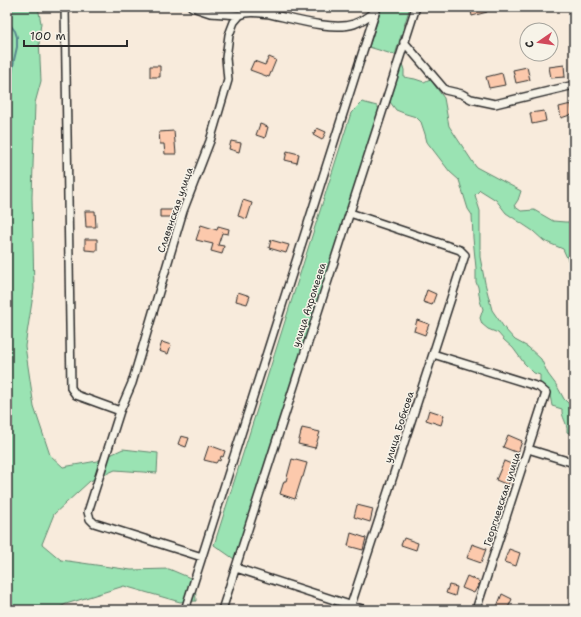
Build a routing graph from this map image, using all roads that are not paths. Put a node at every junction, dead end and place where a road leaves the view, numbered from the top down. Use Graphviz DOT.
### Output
graph roads {
  1 [pos="65,7"];
  2 [pos="192,7"];
  3 [pos="416,7"];
  4 [pos="376,9"];
  5 [pos="240,16"];
  6 [pos="404,42"];
  7 [pos="574,85"];
  8 [pos="350,213"];
  9 [pos="434,354"];
  10 [pos="120,411"];
  11 [pos="528,449"];
  12 [pos="574,463"];
  13 [pos="202,557"];
  14 [pos="236,568"];
  15 [pos="351,605"];
  16 [pos="185,610"];
  17 [pos="222,610"];
  18 [pos="365,610"];
  19 [pos="476,610"];
  1 -- 10 [label="street"];
  2 -- 5 [label="street"];
  3 -- 6 [label="street, улица Ахромеева"];
  4 -- 5 [label="street"];
  4 -- 13 [label="street"];
  5 -- 10 [label="street, Славянская улица"];
  6 -- 7 [label="street"];
  6 -- 8 [label="street, улица Ахромеева"];
  8 -- 9 [label="street, улица Бобкова"];
  8 -- 14 [label="street, улица Ахромеева"];
  9 -- 11 [label="street, Георгиевская улица"];
  9 -- 15 [label="street, улица Бобкова"];
  10 -- 13 [label="street, Славянская улица"];
  11 -- 12 [label="street"];
  11 -- 19 [label="street, Георгиевская улица"];
  13 -- 16 [label="street"];
  14 -- 15 [label="street"];
  14 -- 17 [label="street, улица Ахромеева"];
  15 -- 18 [label="street"];
}
